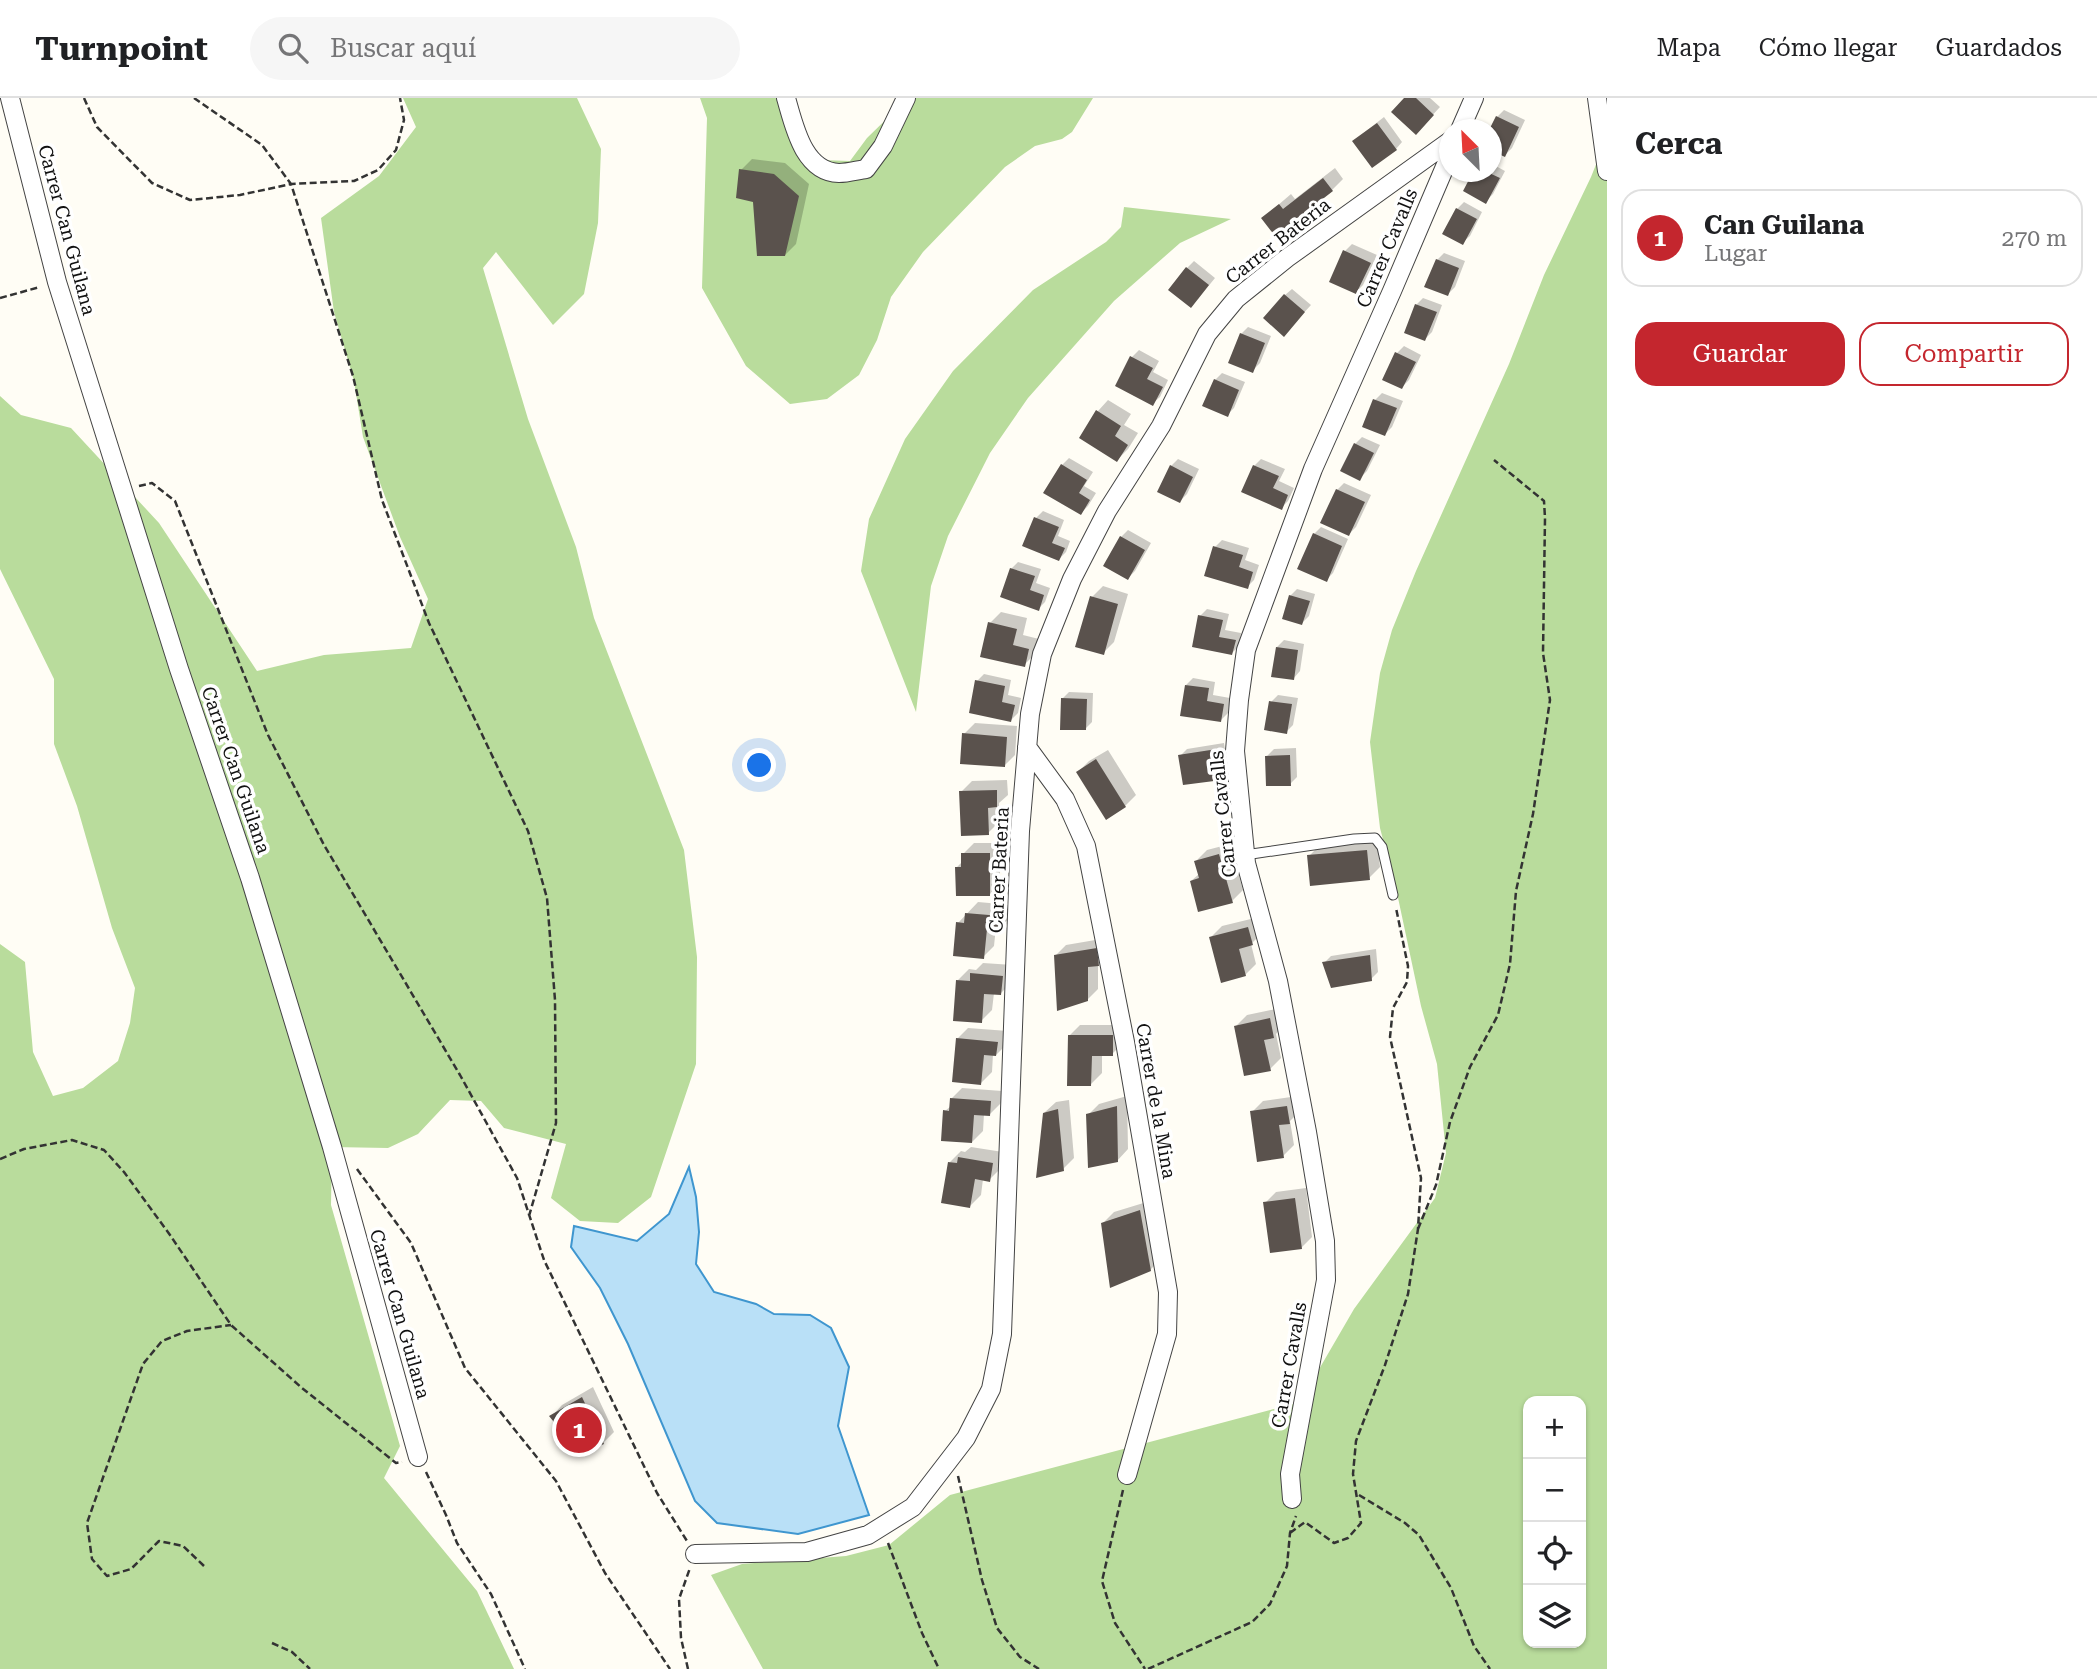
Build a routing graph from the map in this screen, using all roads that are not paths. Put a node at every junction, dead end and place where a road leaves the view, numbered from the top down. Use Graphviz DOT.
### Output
graph roads {
  1 [pos="10,98"];
  2 [pos="786,98"];
  3 [pos="906,98"];
  4 [pos="1474,98"];
  5 [pos="1598,104"];
  6 [pos="1465,119"];
  7 [pos="1439,149"];
  8 [pos="1607,171"];
  9 [pos="1439,181"];
  10 [pos="1027,747"];
  11 [pos="1245,855"];
  12 [pos="1393,895"];
  13 [pos="418,1457"];
  14 [pos="1127,1475"];
  15 [pos="1292,1499"];
  16 [pos="695,1554"];
  1 -- 13 [label="street, Carrer Can Guilana"];
  2 -- 3 [label="street"];
  4 -- 6 [label="street"];
  5 -- 8 [label="street"];
  7 -- 10 [label="street, Carrer Bateria"];
  9 -- 11 [label="street, Carrer Cavalls"];
  10 -- 14 [label="street, Carrer de la Mina"];
  10 -- 16 [label="street, Carrer Bateria"];
  11 -- 12 [label="lane"];
  11 -- 15 [label="street, Carrer Cavalls"];
}
